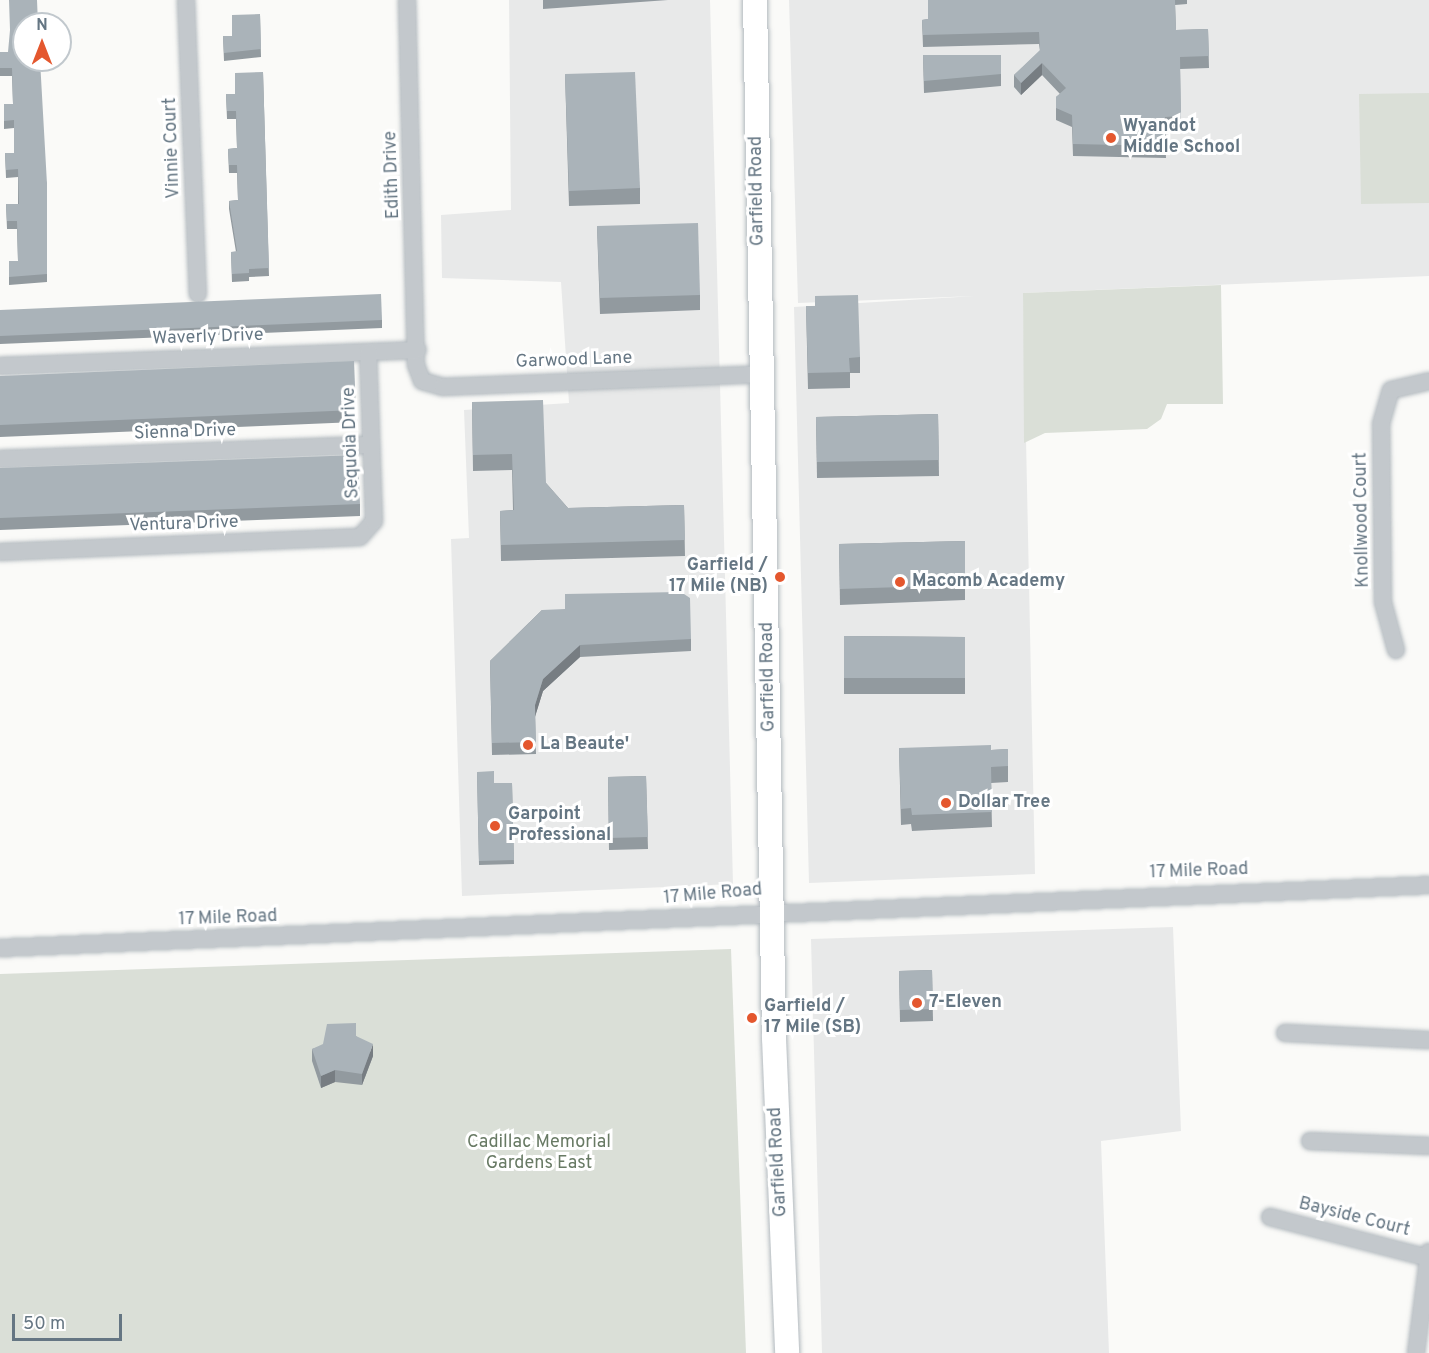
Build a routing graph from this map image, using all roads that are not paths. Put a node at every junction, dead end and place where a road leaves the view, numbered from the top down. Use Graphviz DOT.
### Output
graph roads {
  1 [pos="186,0"];
  2 [pos="407,0"];
  3 [pos="755,0"];
  4 [pos="198,294"];
  5 [pos="418,350"];
  6 [pos="368,351"];
  7 [pos="0,366"];
  8 [pos="762,374"];
  9 [pos="1429,381"];
  10 [pos="371,445"];
  11 [pos="0,459"];
  12 [pos="369,532"];
  13 [pos="0,552"];
  14 [pos="1396,650"];
  15 [pos="1429,885"];
  16 [pos="773,910"];
  17 [pos="0,948"];
  18 [pos="1285,1032"];
  19 [pos="1429,1040"];
  20 [pos="1310,1141"];
  21 [pos="1429,1146"];
  22 [pos="1270,1217"];
  23 [pos="1429,1256"];
  24 [pos="787,1353"];
  25 [pos="1416,1353"];
  1 -- 4 [label="street, Vinnie Court"];
  2 -- 5 [label="street, Edith Drive"];
  3 -- 8 [label="main road, Garfield Road"];
  5 -- 6 [label="street, Waverly Drive"];
  5 -- 8 [label="street, Garwood Lane"];
  6 -- 7 [label="street, Waverly Drive"];
  6 -- 10 [label="street, Sequoia Drive"];
  8 -- 16 [label="main road, Garfield Road"];
  9 -- 14 [label="street, Knollwood Court"];
  10 -- 11 [label="street, Sienna Drive"];
  10 -- 12 [label="street, Sequoia Drive"];
  12 -- 13 [label="street, Ventura Drive"];
  15 -- 16 [label="street, 17 Mile Road"];
  16 -- 17 [label="street, 17 Mile Road"];
  16 -- 24 [label="main road, Garfield Road"];
  18 -- 19 [label="street"];
  20 -- 21 [label="street"];
  22 -- 23 [label="street, Bayside Court"];
  23 -- 25 [label="street"];
}
